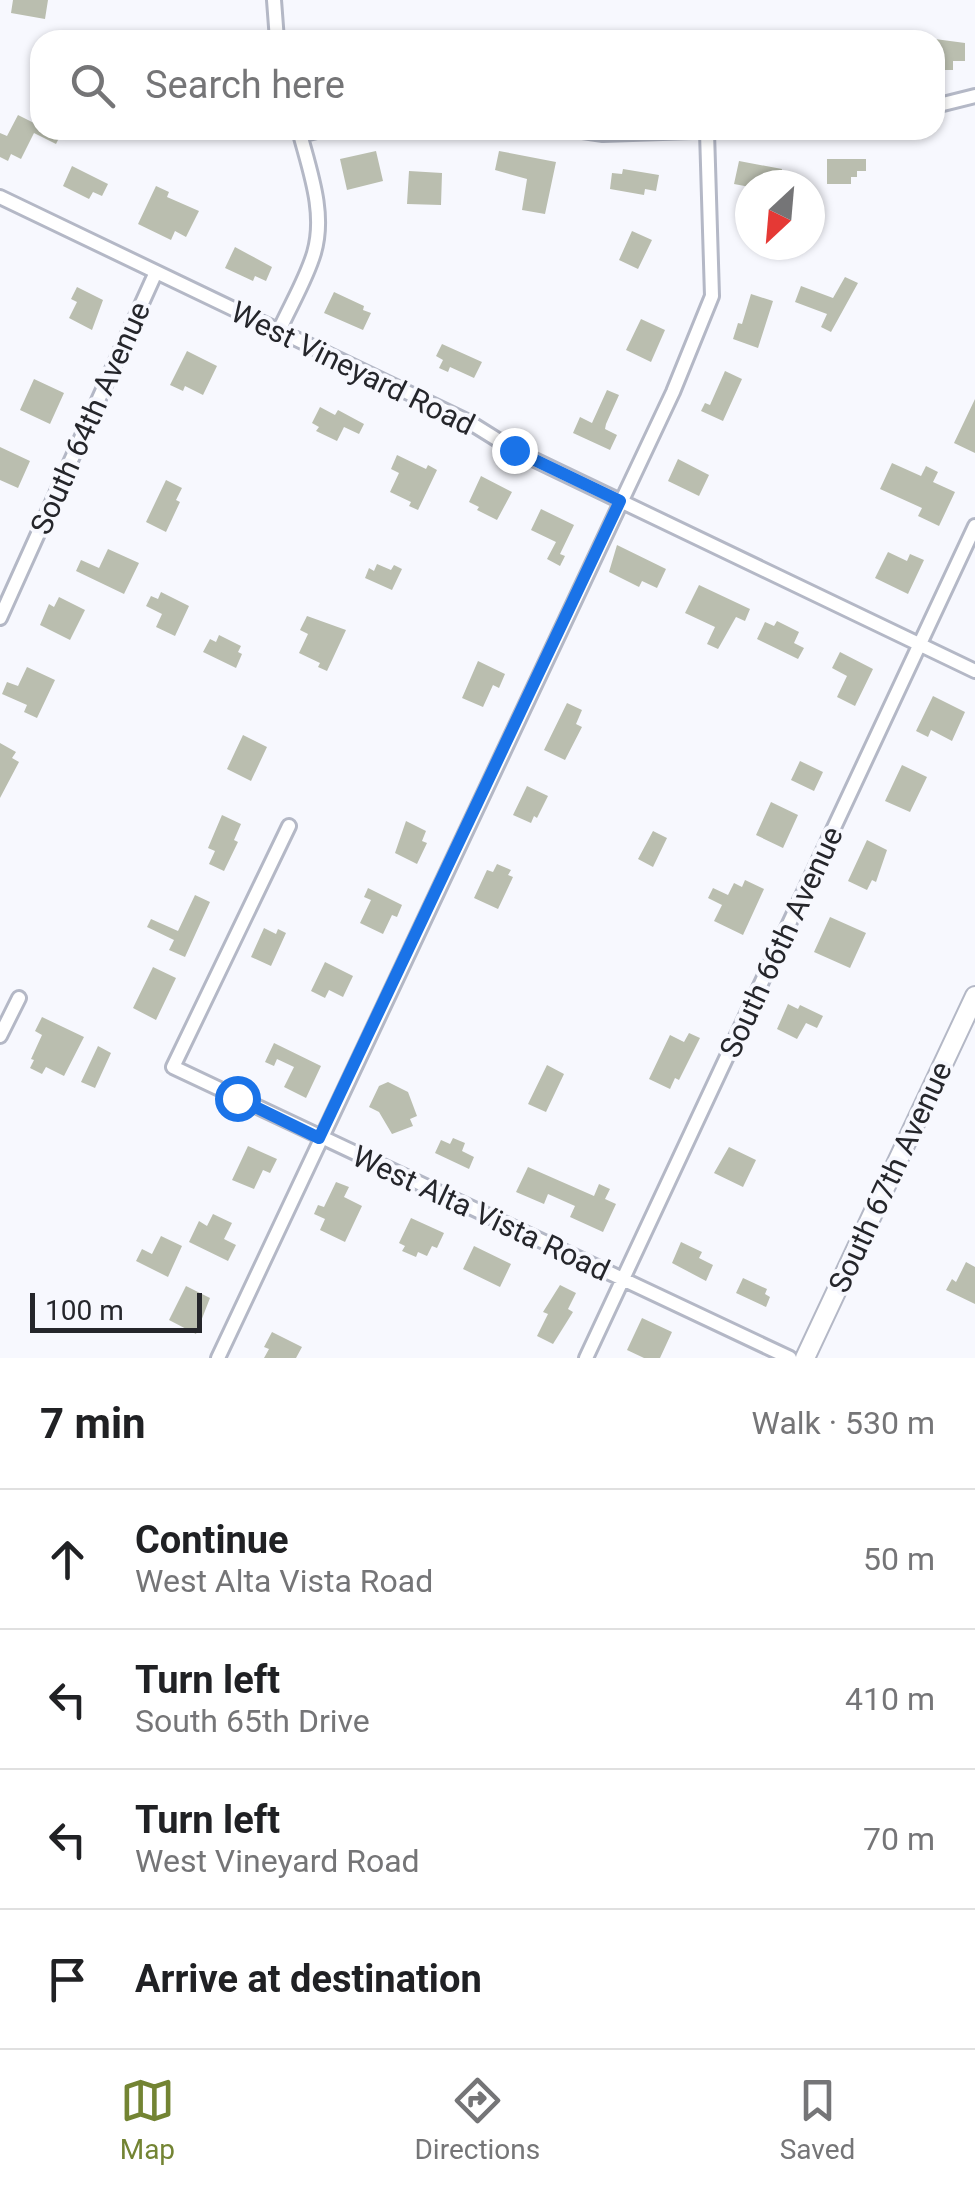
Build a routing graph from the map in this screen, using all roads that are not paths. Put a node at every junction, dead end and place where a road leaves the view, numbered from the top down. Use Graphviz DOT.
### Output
graph roads {
  1 [pos="274,0"];
  2 [pos="276,30"];
  3 [pos="975,96"];
  4 [pos="945,104"];
  5 [pos="301,140"];
  6 [pos="707,140"];
  7 [pos="0,197"];
  8 [pos="156,272"];
  9 [pos="278,331"];
  10 [pos="620,501"];
  11 [pos="975,526"];
  12 [pos="0,618"];
  13 [pos="920,645"];
  14 [pos="975,671"];
  15 [pos="289,826"];
  16 [pos="975,996"];
  17 [pos="19,998"];
  18 [pos="0,1036"];
  19 [pos="319,1138"];
  20 [pos="623,1278"];
  21 [pos="218,1358"];
  22 [pos="586,1358"];
  23 [pos="790,1358"];
  24 [pos="805,1358"];
  1 -- 2 [label="street"];
  3 -- 4 [label="street"];
  5 -- 9 [label="street"];
  6 -- 10 [label="street"];
  7 -- 8 [label="street, West Vineyard Road"];
  8 -- 9 [label="street, West Vineyard Road"];
  8 -- 12 [label="street, South 64th Avenue"];
  9 -- 10 [label="street, West Vineyard Road"];
  10 -- 13 [label="street, West Vineyard Road"];
  10 -- 19 [label="street"];
  11 -- 13 [label="street, South 66th Avenue"];
  13 -- 14 [label="street, West Vineyard Road"];
  13 -- 20 [label="street, South 66th Avenue"];
  15 -- 19 [label="street, West Alta Vista Road"];
  16 -- 24 [label="main road, South 67th Avenue"];
  17 -- 18 [label="street"];
  19 -- 20 [label="street, West Alta Vista Road"];
  19 -- 21 [label="street"];
  20 -- 22 [label="street, South 66th Avenue"];
  20 -- 23 [label="street, West Alta Vista Road"];
}
